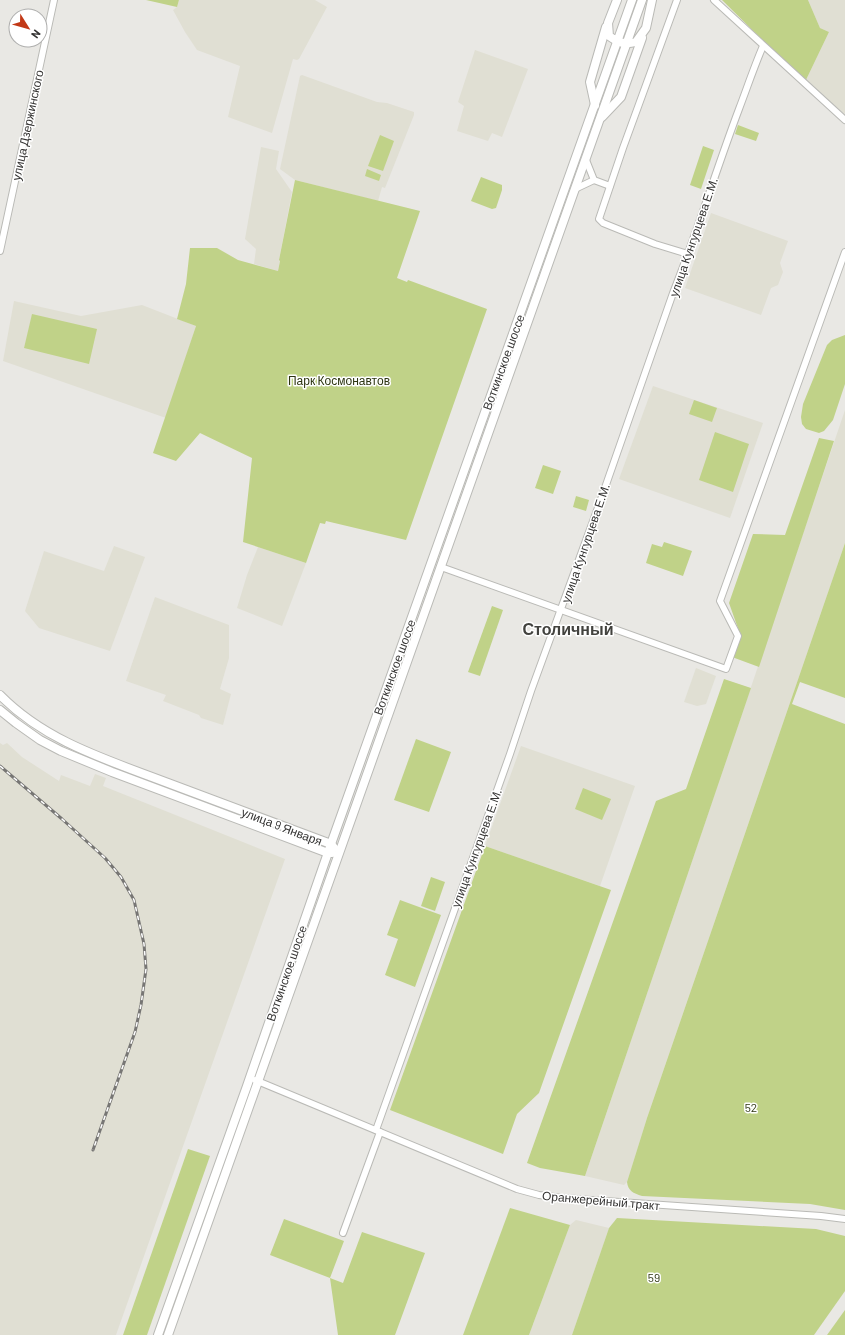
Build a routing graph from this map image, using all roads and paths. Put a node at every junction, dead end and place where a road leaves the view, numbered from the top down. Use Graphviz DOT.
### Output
graph roads {
  1 [pos="54,0"];
  2 [pos="617,0"];
  3 [pos="632,0"];
  4 [pos="642,0"];
  5 [pos="652,0"];
  6 [pos="677,0"];
  7 [pos="714,0"];
  8 [pos="608,23"];
  9 [pos="646,28"];
  10 [pos="618,42"];
  11 [pos="627,44"];
  12 [pos="764,46"];
  13 [pos="595,106"];
  14 [pos="600,119"];
  15 [pos="845,120"];
  16 [pos="586,160"];
  17 [pos="594,180"];
  18 [pos="610,186"];
  19 [pos="575,189"];
  20 [pos="0,251"];
  21 [pos="845,252"];
  22 [pos="688,254"];
  23 [pos="441,567"];
  24 [pos="561,610"];
  25 [pos="0,695"];
  26 [pos="0,710"];
  27 [pos="116,763"];
  28 [pos="112,772"];
  29 [pos="331,844"];
  30 [pos="339,853"];
  31 [pos="328,854"];
  32 [pos="249,1078"];
  33 [pos="258,1081"];
  34 [pos="378,1131"];
  35 [pos="845,1219"];
  36 [pos="343,1233"];
  37 [pos="158,1335"];
  38 [pos="168,1335"];
  1 -- 20 [label="street, улица Дзержинского"];
  2 -- 8 [label="main road"];
  3 -- 10 [label="main road, Воткинское шоссе"];
  4 -- 11 [label="main road, Воткинское шоссе"];
  5 -- 9 [label="main road"];
  6 -- 18 [label="street"];
  7 -- 12 [label="street"];
  8 -- 10 [label="main road"];
  8 -- 13 [label="main road"];
  9 -- 11 [label="main road"];
  9 -- 14 [label="main road"];
  10 -- 11 [label="main road"];
  10 -- 13 [label="main road, Воткинское шоссе"];
  11 -- 14 [label="main road, Воткинское шоссе"];
  12 -- 15 [label="street"];
  12 -- 22 [label="street, улица Кунгурцева Е.М."];
  13 -- 29 [label="main road, Воткинское шоссе"];
  14 -- 16 [label="main road, Воткинское шоссе"];
  16 -- 17 [label="street"];
  16 -- 19 [label="main road, Воткинское шоссе"];
  17 -- 18 [label="street"];
  17 -- 19 [label="street"];
  18 -- 22 [label="street"];
  19 -- 23 [label="main road, Воткинское шоссе"];
  21 -- 24 [label="street"];
  22 -- 24 [label="street, улица Кунгурцева Е.М."];
  23 -- 24 [label="street"];
  23 -- 30 [label="main road, Воткинское шоссе"];
  24 -- 34 [label="street, улица Кунгурцева Е.М."];
  25 -- 27 [label="main road, улица 9 Января"];
  26 -- 28 [label="main road, улица 9 Января"];
  27 -- 28 [label="main road"];
  27 -- 29 [label="main road, улица 9 Января"];
  28 -- 31 [label="main road, улица 9 Января"];
  29 -- 30 [label="main road, улица 9 Января"];
  29 -- 31 [label="main road, Воткинское шоссе"];
  30 -- 31 [label="main road, улица 9 Января"];
  30 -- 33 [label="main road, Воткинское шоссе"];
  31 -- 32 [label="main road, Воткинское шоссе"];
  32 -- 33 [label="street, Оранжерейный тракт"];
  32 -- 37 [label="main road, Воткинское шоссе"];
  33 -- 34 [label="street, Оранжерейный тракт"];
  33 -- 38 [label="main road, Воткинское шоссе"];
  34 -- 35 [label="street, Оранжерейный тракт"];
  34 -- 36 [label="street, улица Кунгурцева Е.М."];
}
